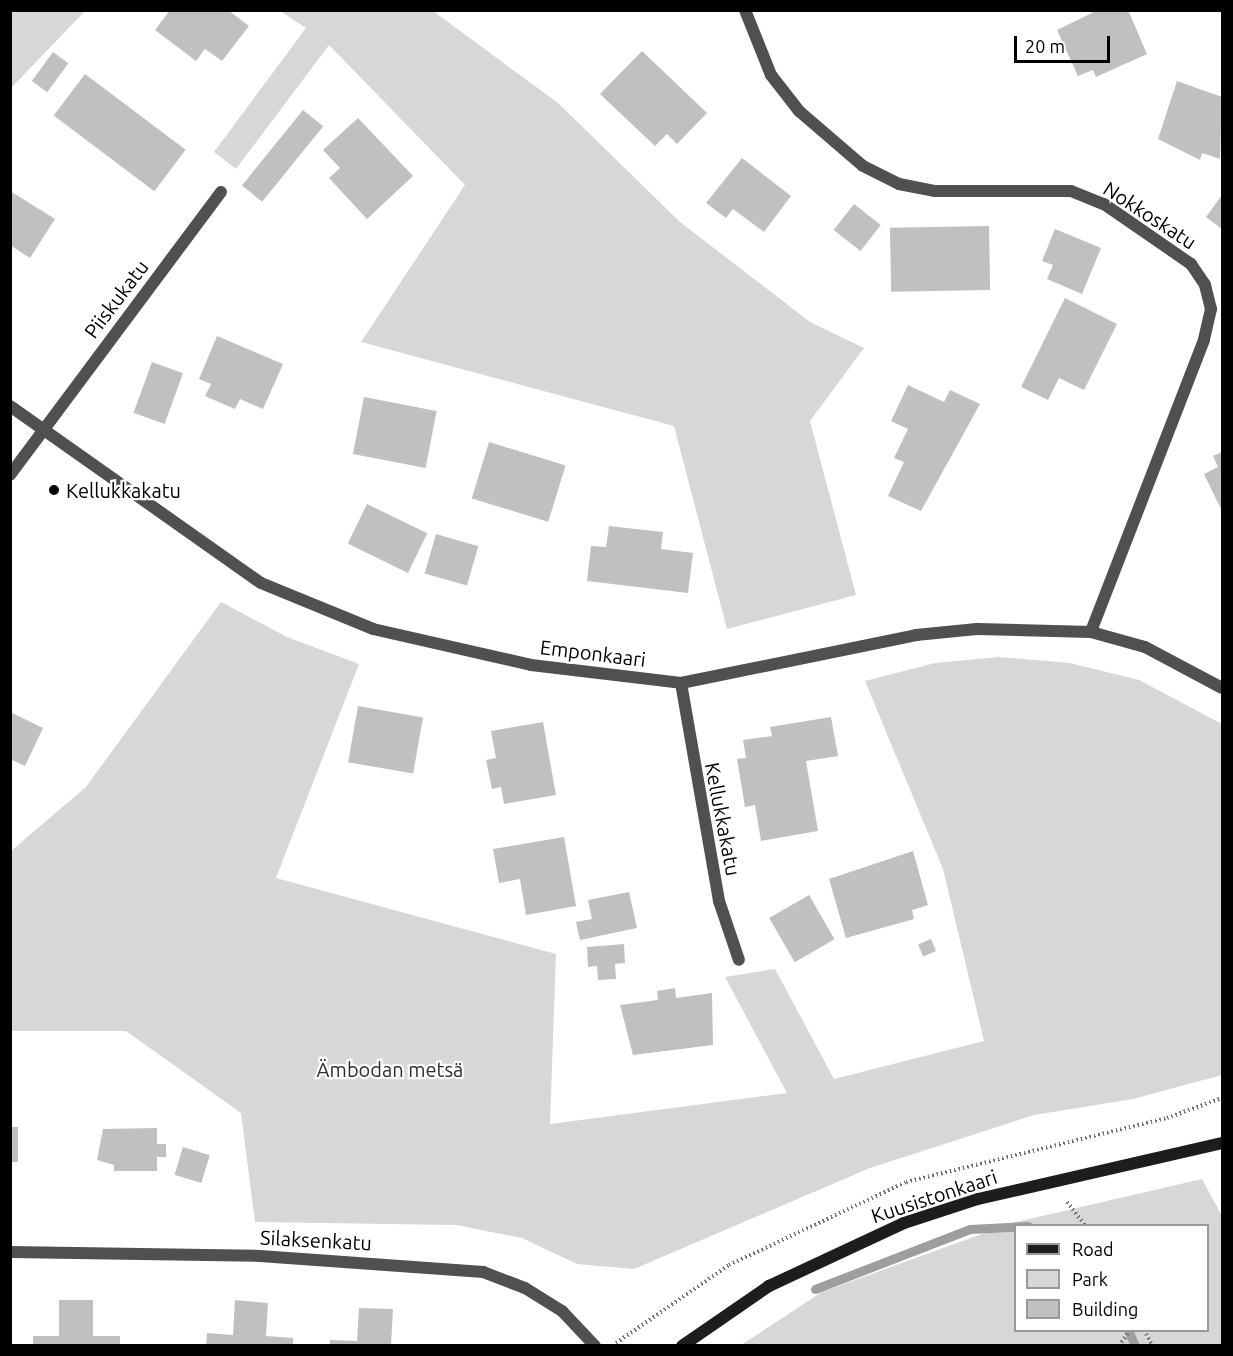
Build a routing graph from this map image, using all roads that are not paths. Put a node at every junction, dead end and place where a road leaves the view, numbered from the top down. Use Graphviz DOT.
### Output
graph roads {
  1 [pos="745,10"];
  2 [pos="221,192"];
  3 [pos="10,406"];
  4 [pos="42,429"];
  5 [pos="10,475"];
  6 [pos="1091,632"];
  7 [pos="681,683"];
  8 [pos="1222,688"];
  9 [pos="740,960"];
  10 [pos="1222,1143"];
  11 [pos="10,1252"];
  12 [pos="595,1346"];
  13 [pos="682,1346"];
  1 -- 6 [label="street, Nokkoskatu"];
  2 -- 4 [label="street, Piiskukatu"];
  3 -- 4 [label="street, Emponkaari"];
  4 -- 5 [label="street, Piiskukatu"];
  4 -- 7 [label="street, Emponkaari"];
  6 -- 7 [label="street, Emponkaari"];
  6 -- 8 [label="street, Emponkaari"];
  7 -- 9 [label="street, Kellukkakatu"];
  10 -- 13 [label="street, Kuusistonkaari"];
  11 -- 12 [label="street, Silaksenkatu"];
}
